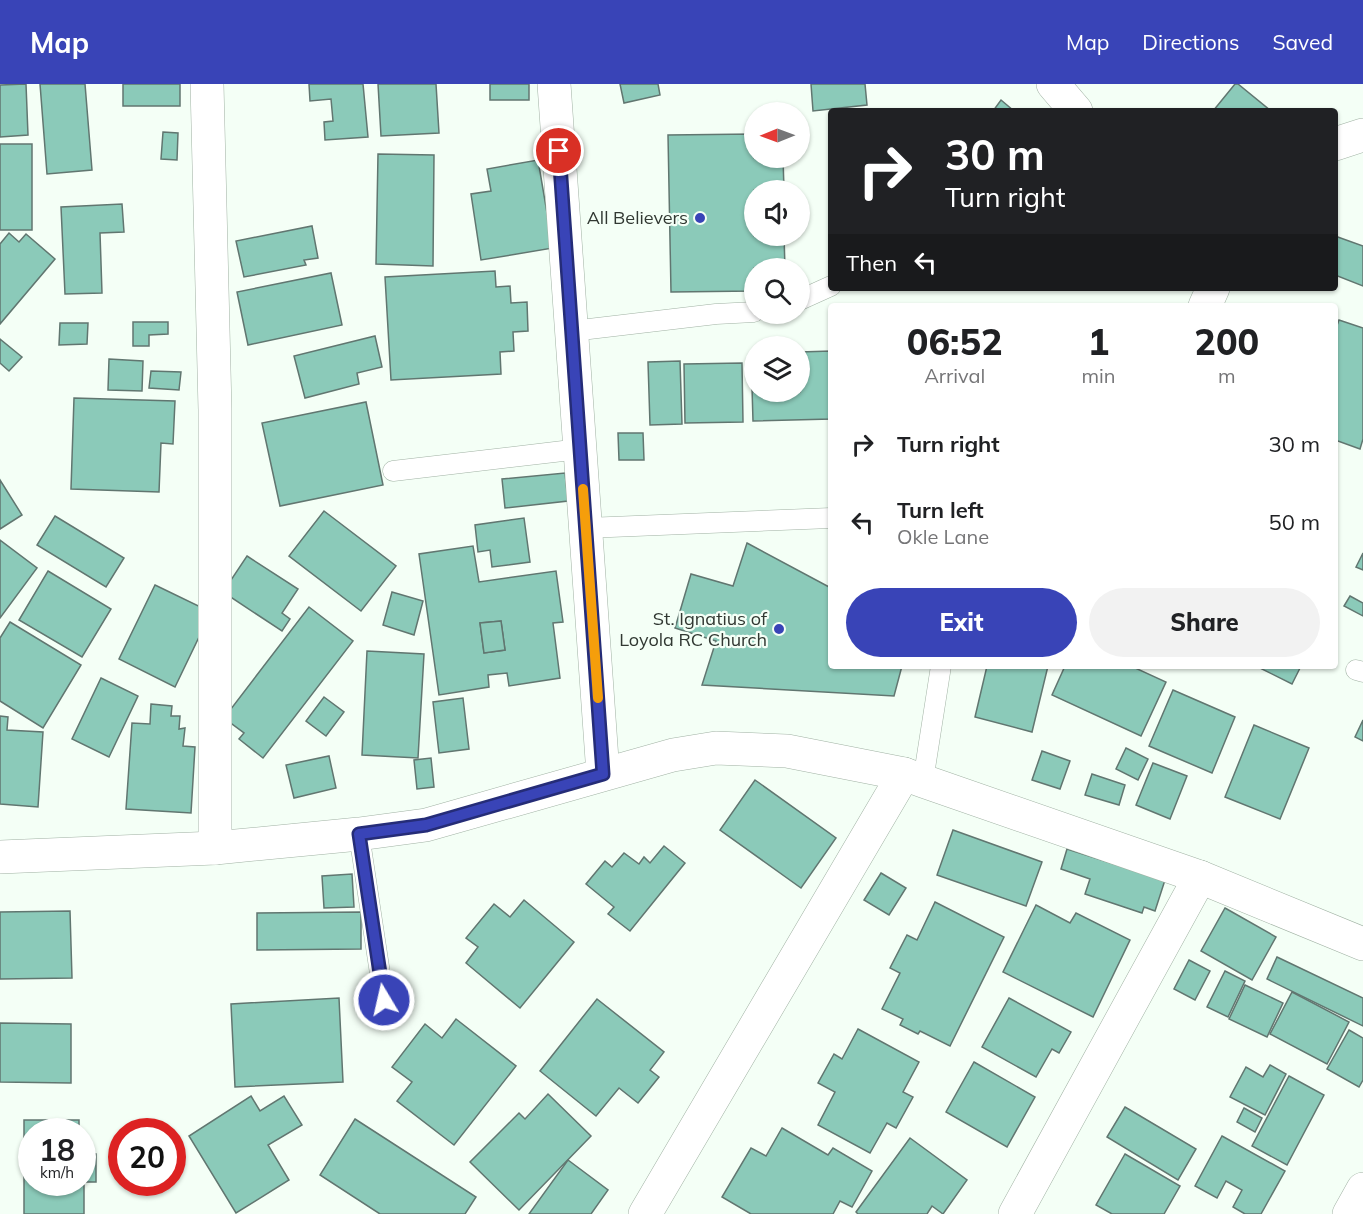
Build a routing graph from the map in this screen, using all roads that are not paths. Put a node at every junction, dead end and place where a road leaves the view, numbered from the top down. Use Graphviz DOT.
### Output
graph roads {
  1 [pos="207,84"];
  2 [pos="554,84"];
  3 [pos="1053,84"];
  4 [pos="1073,108"];
  5 [pos="1363,135"];
  6 [pos="1338,143"];
  7 [pos="828,287"];
  8 [pos="810,295"];
  9 [pos="744,313"];
  10 [pos="572,331"];
  11 [pos="580,449"];
  12 [pos="393,471"];
  13 [pos="828,518"];
  14 [pos="586,528"];
  15 [pos="939,669"];
  16 [pos="603,774"];
  17 [pos="913,777"];
  18 [pos="359,834"];
  19 [pos="216,848"];
  20 [pos="0,857"];
  21 [pos="1200,877"];
  22 [pos="1363,944"];
  23 [pos="384,1000"];
  24 [pos="1363,1189"];
  25 [pos="645,1214"];
  26 [pos="1015,1214"];
  27 [pos="1349,1214"];
  1 -- 19 [label="street"];
  2 -- 10 [label="street"];
  3 -- 4 [label="street"];
  5 -- 6 [label="street"];
  7 -- 8 [label="lane"];
  9 -- 10 [label="lane"];
  10 -- 11 [label="street"];
  11 -- 12 [label="lane"];
  11 -- 14 [label="street"];
  13 -- 14 [label="lane"];
  14 -- 16 [label="street"];
  15 -- 17 [label="lane"];
  16 -- 17 [label="street"];
  16 -- 18 [label="street"];
  17 -- 21 [label="street"];
  17 -- 25 [label="street"];
  18 -- 19 [label="street"];
  18 -- 23 [label="lane"];
  19 -- 20 [label="street"];
  21 -- 22 [label="street"];
  21 -- 26 [label="street"];
  24 -- 27 [label="street"];
}
